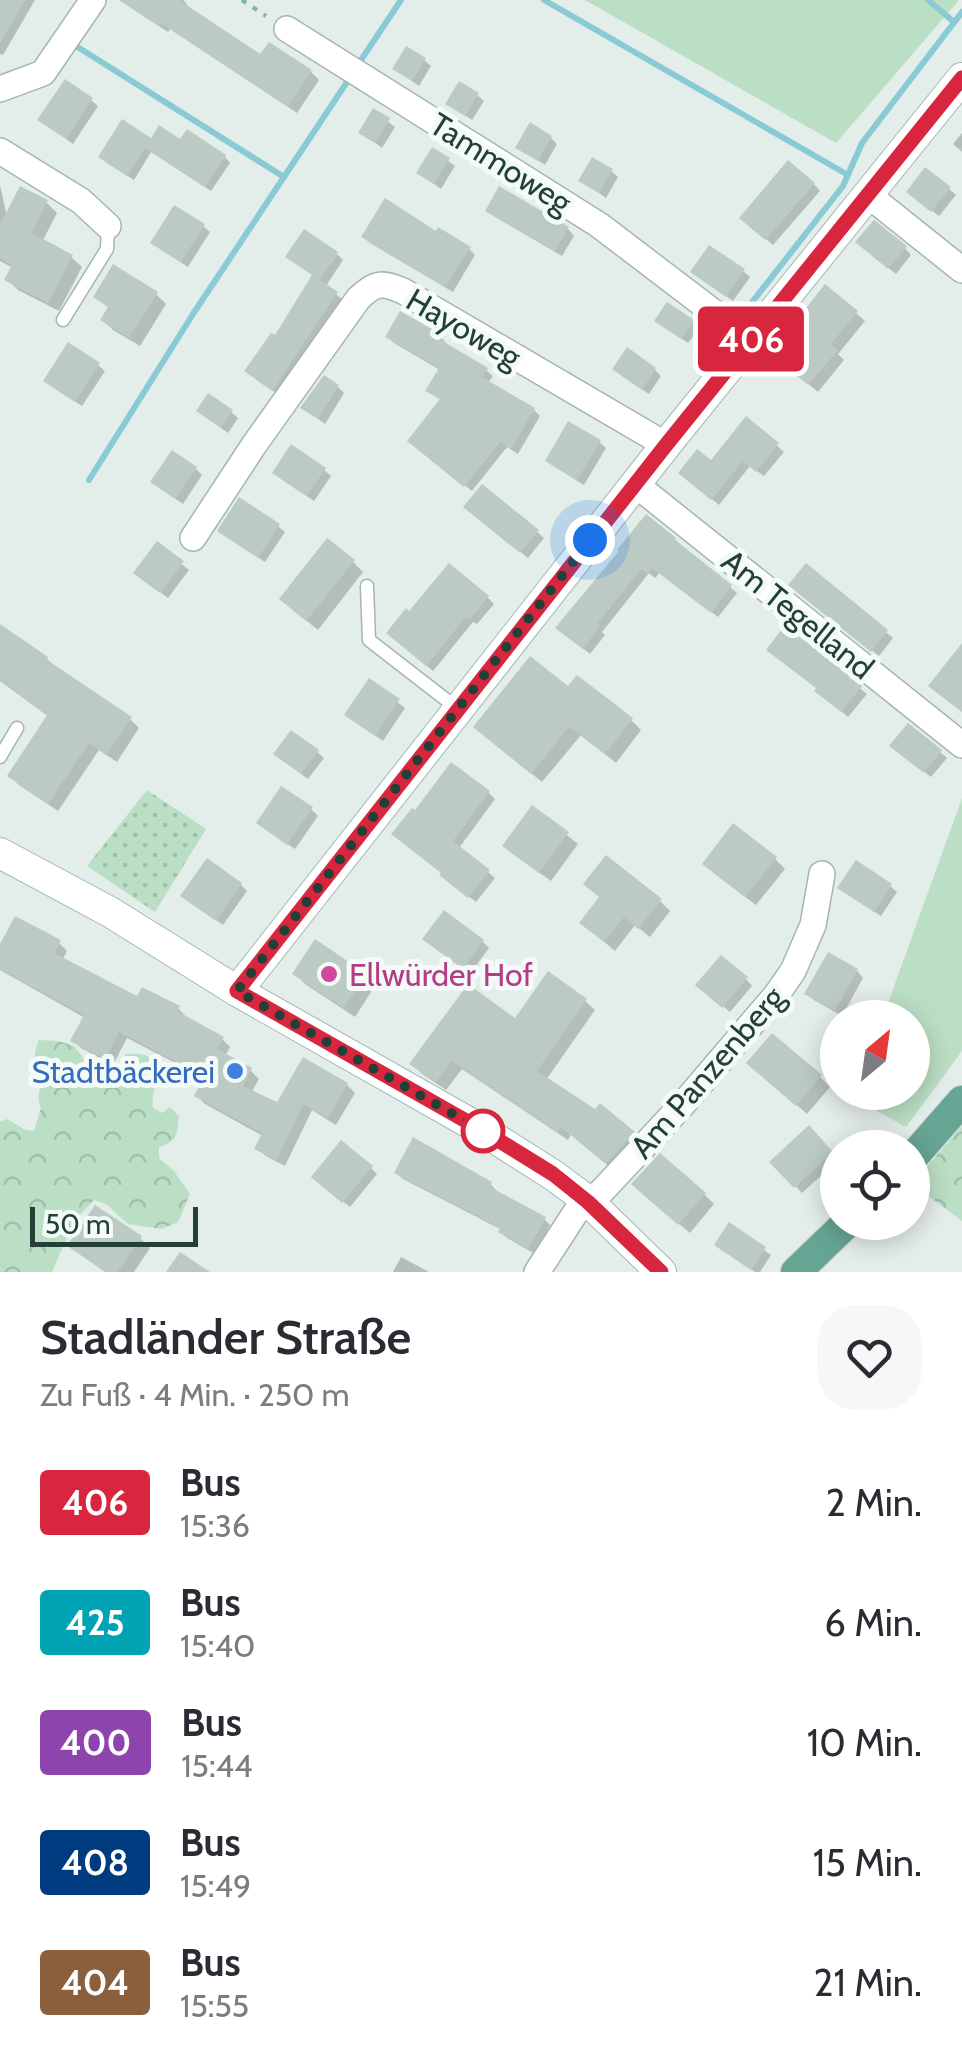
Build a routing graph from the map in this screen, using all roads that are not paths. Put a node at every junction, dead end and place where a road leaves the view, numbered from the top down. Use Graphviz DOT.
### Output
graph roads {
  1 [pos="93,0"];
  2 [pos="287,30"];
  3 [pos="962,78"];
  4 [pos="0,89"];
  5 [pos="0,150"];
  6 [pos="866,194"];
  7 [pos="108,226"];
  8 [pos="962,270"];
  9 [pos="62,320"];
  10 [pos="750,340"];
  11 [pos="666,445"];
  12 [pos="635,484"];
  13 [pos="193,538"];
  14 [pos="367,586"];
  15 [pos="458,709"];
  16 [pos="17,728"];
  17 [pos="962,745"];
  18 [pos="0,757"];
  19 [pos="2,857"];
  20 [pos="822,874"];
  21 [pos="237,991"];
  22 [pos="962,1101"];
  23 [pos="930,1137"];
  24 [pos="588,1202"];
  25 [pos="829,1240"];
  26 [pos="651,1266"];
  27 [pos="536,1272"];
  28 [pos="796,1272"];
  1 -- 4 [label="street"];
  2 -- 10 [label="street, Tammoweg"];
  3 -- 6 [label="street"];
  5 -- 7 [label="street"];
  6 -- 8 [label="street"];
  6 -- 10 [label="street"];
  7 -- 9 [label="lane"];
  10 -- 11 [label="street"];
  11 -- 12 [label="street"];
  11 -- 13 [label="street, Hayoweg"];
  12 -- 15 [label="street"];
  12 -- 17 [label="street, Am Tegelland"];
  14 -- 15 [label="lane"];
  15 -- 21 [label="street"];
  16 -- 18 [label="lane"];
  19 -- 21 [label="street"];
  20 -- 24 [label="street, Am Panzenberg"];
  21 -- 24 [label="street"];
  22 -- 23 [label="main road"];
  24 -- 26 [label="street"];
  24 -- 27 [label="street, Am Panzenberg"];
  25 -- 28 [label="main road"];
}
